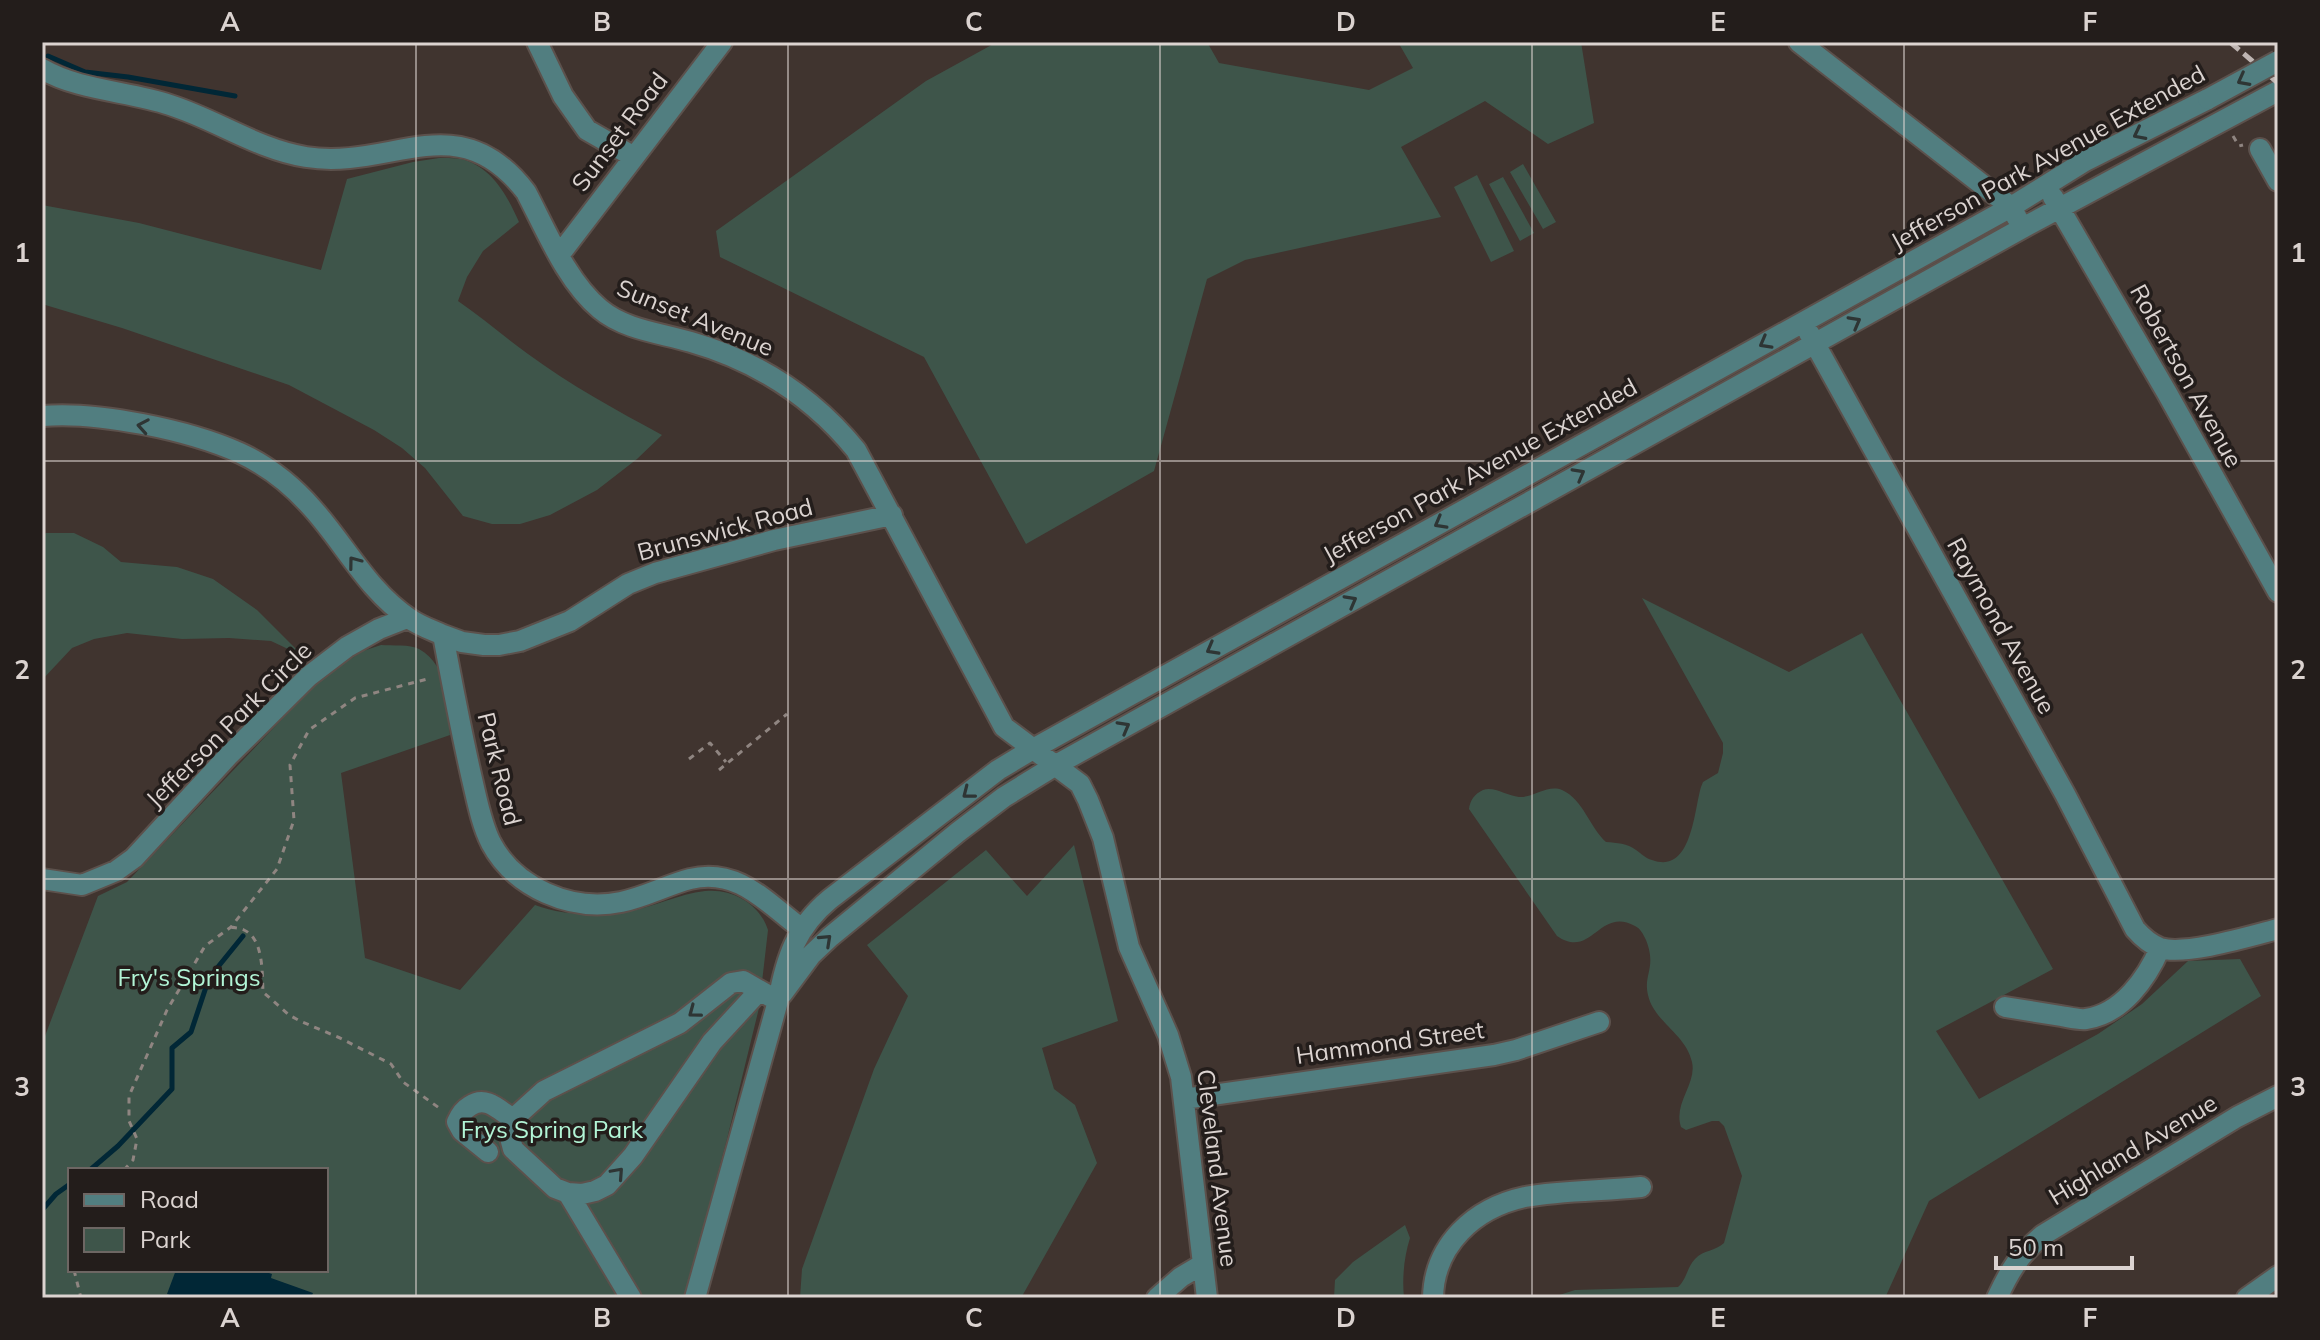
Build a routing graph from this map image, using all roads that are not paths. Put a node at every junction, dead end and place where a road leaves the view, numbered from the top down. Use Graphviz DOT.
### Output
graph roads {
  1 [pos="537,42"];
  2 [pos="722,42"];
  3 [pos="1799,42"];
  4 [pos="2278,61"];
  5 [pos="42,69"];
  6 [pos="2278,91"];
  7 [pos="2254,146"];
  8 [pos="634,157"];
  9 [pos="2278,181"];
  10 [pos="2046,187"];
  11 [pos="2011,207"];
  12 [pos="2060,208"];
  13 [pos="2022,229"];
  14 [pos="560,254"];
  15 [pos="1803,322"];
  16 [pos="1815,344"];
  17 [pos="42,416"];
  18 [pos="1490,495"];
  19 [pos="892,515"];
  20 [pos="1502,516"];
  21 [pos="2278,592"];
  22 [pos="407,618"];
  23 [pos="443,635"];
  24 [pos="1033,749"];
  25 [pos="1056,765"];
  26 [pos="42,879"];
  27 [pos="802,929"];
  28 [pos="2278,929"];
  29 [pos="2160,948"];
  30 [pos="759,991"];
  31 [pos="778,1001"];
  32 [pos="2005,1007"];
  33 [pos="1599,1022"];
  34 [pos="2278,1096"];
  35 [pos="1184,1099"];
  36 [pos="513,1119"];
  37 [pos="488,1152"];
  38 [pos="1641,1187"];
  39 [pos="568,1193"];
  40 [pos="1203,1264"];
  41 [pos="2278,1276"];
  42 [pos="631,1298"];
  43 [pos="695,1298"];
  44 [pos="1157,1298"];
  45 [pos="1207,1298"];
  46 [pos="1433,1298"];
  47 [pos="1997,1298"];
  48 [pos="2247,1298"];
  1 -- 8 [label="street"];
  2 -- 8 [label="street, Sunset Road"];
  3 -- 11 [label="street"];
  4 -- 10 [label="street, Jefferson Park Avenue Extended, one-way, bridge"];
  5 -- 14 [label="street, Sunset Avenue"];
  6 -- 12 [label="street, Jefferson Park Avenue Extended"];
  7 -- 9 [label="street"];
  8 -- 14 [label="street, Sunset Road"];
  10 -- 11 [label="street, Jefferson Park Avenue Extended"];
  10 -- 12 [label="street, Robertson Avenue"];
  11 -- 13 [label="street"];
  11 -- 15 [label="street, Jefferson Park Avenue Extended"];
  12 -- 13 [label="street, Jefferson Park Avenue Extended"];
  12 -- 21 [label="street, Robertson Avenue"];
  16 -- 13 [label="street, Jefferson Park Avenue Extended, one-way"];
  14 -- 19 [label="street, Sunset Avenue"];
  15 -- 16 [label="street, Raymond Avenue"];
  15 -- 18 [label="street, Jefferson Park Avenue Extended, one-way"];
  20 -- 16 [label="street, Jefferson Park Avenue Extended, one-way"];
  16 -- 29 [label="street, Raymond Avenue"];
  22 -- 17 [label="street, one-way"];
  18 -- 20 [label="street"];
  18 -- 24 [label="street, Jefferson Park Avenue Extended, one-way"];
  19 -- 23 [label="street, Brunswick Road"];
  19 -- 24 [label="street, Sunset Avenue"];
  25 -- 20 [label="street, Jefferson Park Avenue Extended, one-way"];
  22 -- 23 [label="street"];
  22 -- 26 [label="street, Jefferson Park Circle"];
  23 -- 27 [label="street, Park Road"];
  24 -- 25 [label="street, Cleveland Avenue"];
  24 -- 27 [label="street, Jefferson Park Avenue Extended, one-way"];
  31 -- 25 [label="street, Jefferson Park Avenue Extended, one-way"];
  25 -- 35 [label="street, Cleveland Avenue"];
  27 -- 31 [label="street, Jefferson Park Avenue Extended"];
  28 -- 29 [label="street"];
  29 -- 32 [label="street"];
  30 -- 31 [label="street"];
  30 -- 36 [label="street, one-way"];
  39 -- 30 [label="street, one-way"];
  31 -- 43 [label="street, Jefferson Park Avenue Extended"];
  33 -- 35 [label="street, Hammond Street"];
  34 -- 47 [label="street, Highland Avenue"];
  35 -- 40 [label="street, Cleveland Avenue"];
  36 -- 37 [label="street"];
  36 -- 39 [label="street"];
  38 -- 46 [label="street"];
  39 -- 42 [label="street"];
  40 -- 44 [label="street"];
  40 -- 45 [label="street, Cleveland Avenue"];
  41 -- 48 [label="street"];
}
